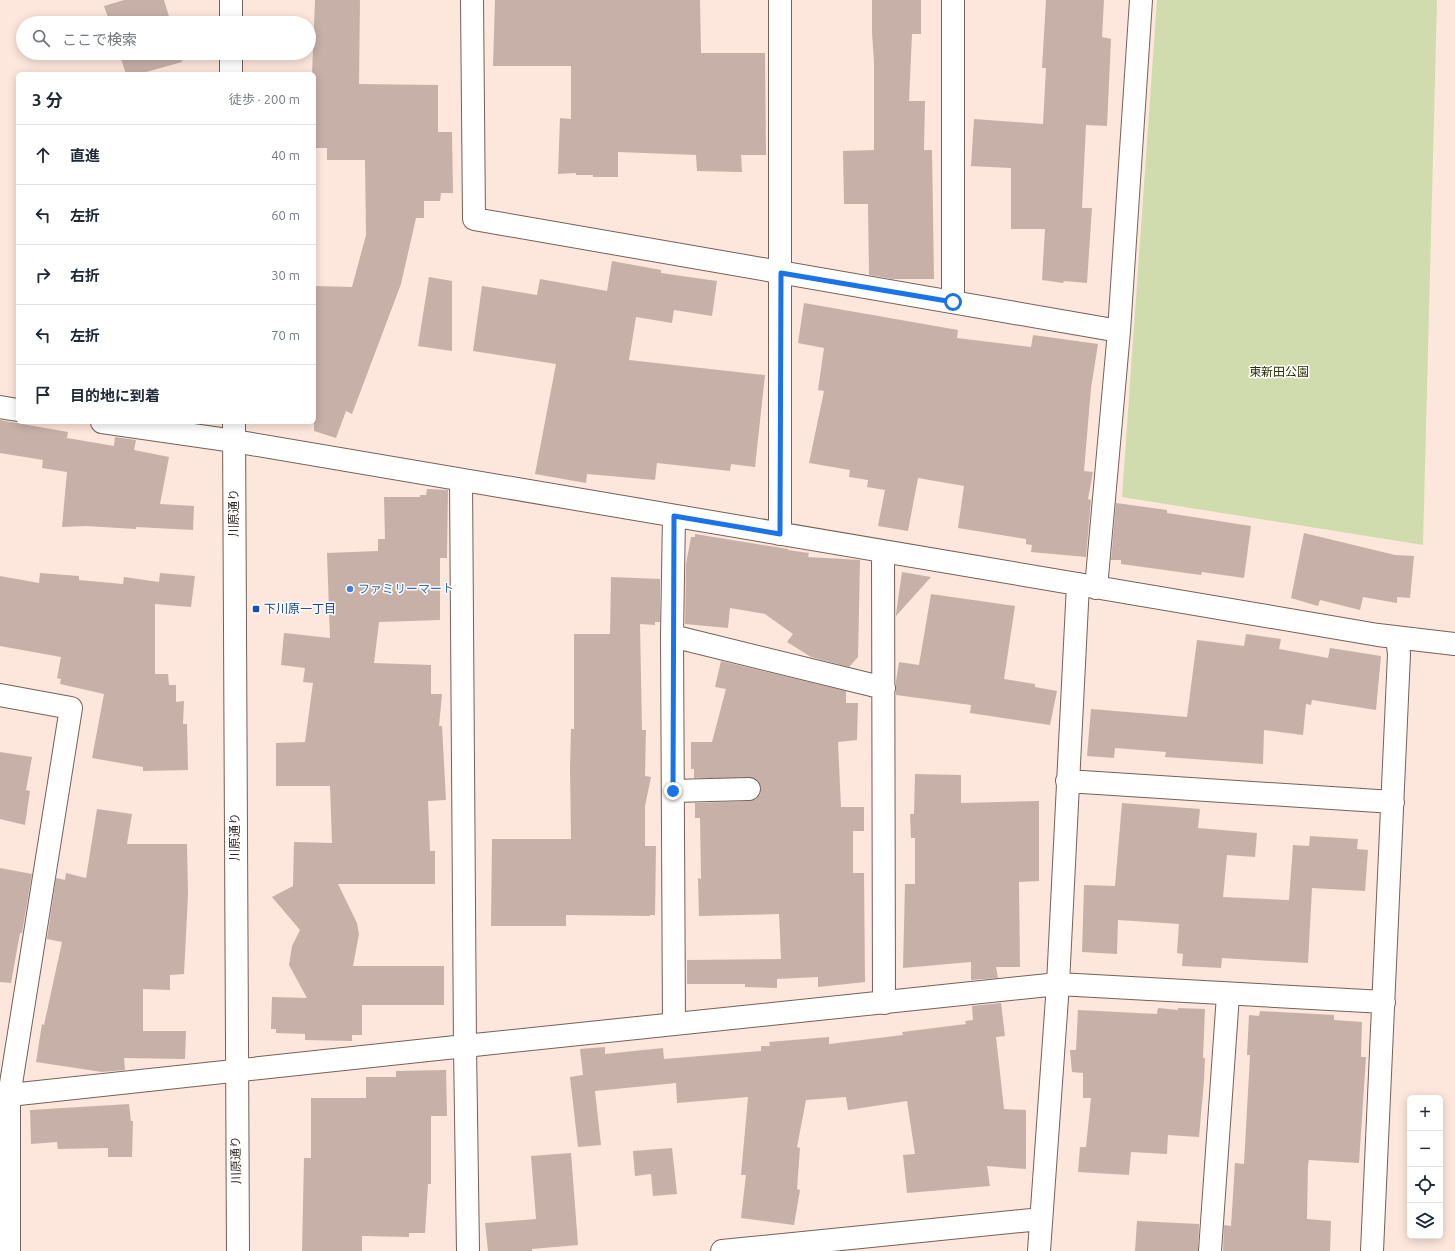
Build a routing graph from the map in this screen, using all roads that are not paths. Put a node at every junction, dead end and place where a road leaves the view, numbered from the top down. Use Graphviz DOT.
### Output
graph roads {
  1 [pos="231,0"];
  2 [pos="472,0"];
  3 [pos="780,0"];
  4 [pos="953,0"];
  5 [pos="1141,0"];
  6 [pos="231,16"];
  7 [pos="231,60"];
  8 [pos="232,72"];
  9 [pos="781,273"];
  10 [pos="953,302"];
  11 [pos="1119,331"];
  12 [pos="0,407"];
  13 [pos="16,410"];
  14 [pos="128,424"];
  15 [pos="234,432"];
  16 [pos="461,480"];
  17 [pos="674,516"];
  18 [pos="780,534"];
  19 [pos="883,551"];
  20 [pos="1087,586"];
  21 [pos="672,636"];
  22 [pos="1397,638"];
  23 [pos="1455,644"];
  24 [pos="884,688"];
  25 [pos="0,695"];
  26 [pos="1067,781"];
  27 [pos="749,790"];
  28 [pos="673,791"];
  29 [pos="1393,802"];
  30 [pos="1058,984"];
  31 [pos="1228,995"];
  32 [pos="884,1002"];
  33 [pos="1384,1002"];
  34 [pos="674,1024"];
  35 [pos="465,1046"];
  36 [pos="235,1072"];
  37 [pos="4,1096"];
  38 [pos="1041,1219"];
  39 [pos="9,1251"];
  40 [pos="238,1251"];
  41 [pos="468,1251"];
  42 [pos="722,1251"];
  43 [pos="1039,1251"];
  44 [pos="1210,1251"];
  45 [pos="1372,1251"];
  1 -- 6 [label="street"];
  2 -- 9 [label="street"];
  3 -- 9 [label="street"];
  4 -- 10 [label="street"];
  5 -- 11 [label="street"];
  7 -- 8 [label="street"];
  9 -- 10 [label="street"];
  9 -- 18 [label="street"];
  10 -- 11 [label="street"];
  11 -- 20 [label="street"];
  12 -- 13 [label="street"];
  14 -- 15 [label="street"];
  15 -- 16 [label="street"];
  15 -- 36 [label="street, 川原通り"];
  16 -- 17 [label="street"];
  16 -- 35 [label="street"];
  17 -- 18 [label="street"];
  17 -- 21 [label="street"];
  18 -- 19 [label="street"];
  19 -- 20 [label="street"];
  19 -- 24 [label="street"];
  20 -- 22 [label="street"];
  20 -- 26 [label="street"];
  21 -- 24 [label="street"];
  21 -- 28 [label="street"];
  22 -- 23 [label="street"];
  22 -- 29 [label="street"];
  24 -- 32 [label="street"];
  25 -- 37 [label="street"];
  26 -- 29 [label="street"];
  26 -- 30 [label="street"];
  27 -- 28 [label="street"];
  28 -- 34 [label="street"];
  29 -- 33 [label="street"];
  30 -- 31 [label="street"];
  30 -- 32 [label="street"];
  30 -- 38 [label="street"];
  31 -- 33 [label="street"];
  31 -- 44 [label="street"];
  32 -- 34 [label="street"];
  33 -- 45 [label="street"];
  34 -- 35 [label="street"];
  35 -- 36 [label="street"];
  35 -- 41 [label="street"];
  36 -- 37 [label="street"];
  36 -- 40 [label="street, 川原通り"];
  37 -- 39 [label="street"];
  38 -- 42 [label="street"];
  38 -- 43 [label="street"];
}
